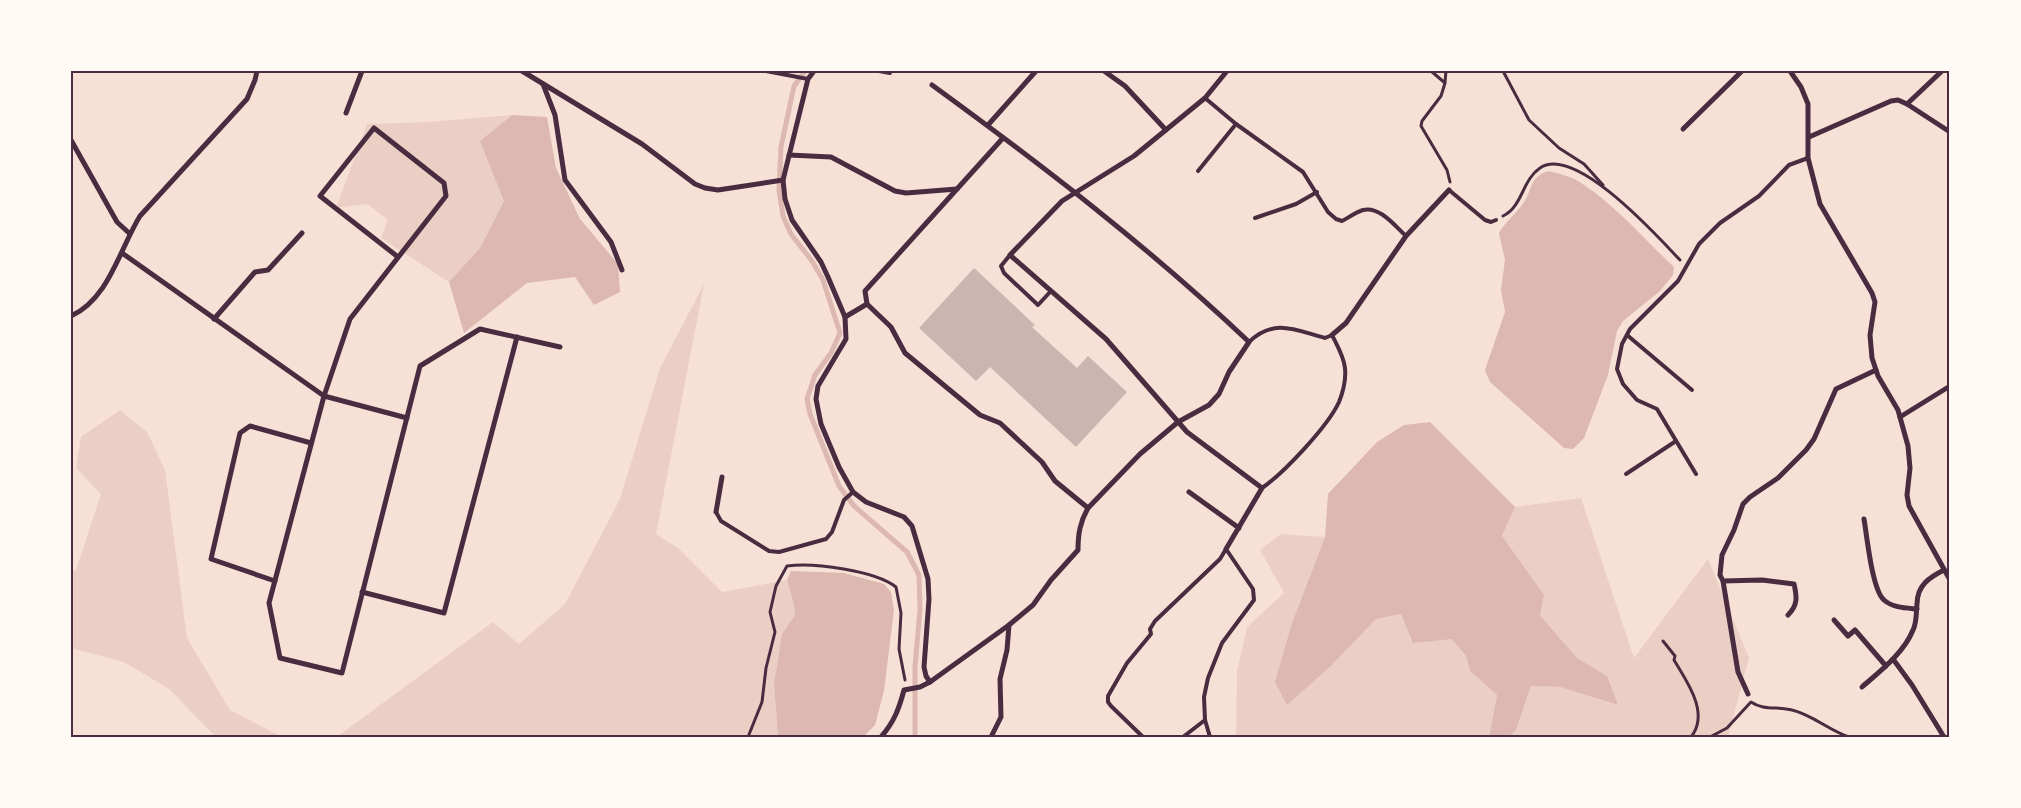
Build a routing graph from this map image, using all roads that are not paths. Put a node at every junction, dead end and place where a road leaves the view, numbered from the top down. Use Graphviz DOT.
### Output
graph roads {
  1 [pos="257,71"];
  2 [pos="362,71"];
  3 [pos="766,71"];
  4 [pos="814,71"];
  5 [pos="879,71"];
  6 [pos="1036,71"];
  7 [pos="1104,71"];
  8 [pos="1226,71"];
  9 [pos="1742,71"];
  10 [pos="1790,71"];
  11 [pos="1942,71"];
  12 [pos="524,72"];
  13 [pos="890,73"];
  14 [pos="808,79"];
  15 [pos="543,83"];
  16 [pos="932,85"];
  17 [pos="1205,98"];
  18 [pos="1908,104"];
  19 [pos="346,113"];
  20 [pos="1236,124"];
  21 [pos="988,125"];
  22 [pos="1683,129"];
  23 [pos="1166,130"];
  24 [pos="1950,132"];
  25 [pos="1809,137"];
  26 [pos="1003,138"];
  27 [pos="71,140"];
  28 [pos="790,155"];
  29 [pos="1808,158"];
  30 [pos="1198,171"];
  31 [pos="783,180"];
  32 [pos="957,189"];
  33 [pos="1449,190"];
  34 [pos="1074,192"];
  35 [pos="1317,192"];
  36 [pos="1256,218"];
  37 [pos="1496,220"];
  38 [pos="129,233"];
  39 [pos="302,233"];
  40 [pos="1406,236"];
  41 [pos="122,253"];
  42 [pos="1010,255"];
  43 [pos="398,257"];
  44 [pos="622,270"];
  45 [pos="1051,291"];
  46 [pos="867,304"];
  47 [pos="71,316"];
  48 [pos="845,317"];
  49 [pos="214,319"];
  50 [pos="1332,335"];
  51 [pos="1627,335"];
  52 [pos="517,338"];
  53 [pos="1249,342"];
  54 [pos="560,347"];
  55 [pos="1876,370"];
  56 [pos="1950,386"];
  57 [pos="1692,390"];
  58 [pos="324,396"];
  59 [pos="407,418"];
  60 [pos="1900,418"];
  61 [pos="1178,422"];
  62 [pos="1676,441"];
  63 [pos="311,443"];
  64 [pos="1626,474"];
  65 [pos="1696,474"];
  66 [pos="722,477"];
  67 [pos="1262,488"];
  68 [pos="853,492"];
  69 [pos="1189,492"];
  70 [pos="1088,508"];
  71 [pos="716,512"];
  72 [pos="1864,519"];
  73 [pos="1239,528"];
  74 [pos="1226,549"];
  75 [pos="1944,570"];
  76 [pos="1950,580"];
  77 [pos="275,581"];
  78 [pos="1723,581"];
  79 [pos="362,592"];
  80 [pos="1917,609"];
  81 [pos="1788,615"];
  82 [pos="1834,620"];
  83 [pos="1009,625"];
  84 [pos="1893,659"];
  85 [pos="1886,666"];
  86 [pos="930,682"];
  87 [pos="1862,688"];
  88 [pos="1748,694"];
  89 [pos="1205,720"];
  90 [pos="881,737"];
  91 [pos="991,737"];
  92 [pos="1143,737"];
  93 [pos="1183,737"];
  94 [pos="1210,737"];
  95 [pos="1944,737"];
  1 -- 38 [label="street"];
  2 -- 19 [label="street"];
  3 -- 14 [label="lane"];
  4 -- 14 [label="street"];
  5 -- 13 [label="lane"];
  6 -- 21 [label="street"];
  7 -- 23 [label="street"];
  8 -- 17 [label="street"];
  9 -- 22 [label="street"];
  10 -- 25 [label="street"];
  11 -- 18 [label="street"];
  12 -- 15 [label="street"];
  14 -- 28 [label="street"];
  15 -- 31 [label="street"];
  15 -- 44 [label="street"];
  16 -- 21 [label="street"];
  17 -- 20 [label="lane"];
  17 -- 23 [label="street"];
  18 -- 24 [label="street"];
  18 -- 25 [label="street"];
  20 -- 30 [label="lane"];
  20 -- 35 [label="lane"];
  21 -- 26 [label="street"];
  23 -- 34 [label="street"];
  25 -- 29 [label="street"];
  26 -- 32 [label="street"];
  26 -- 34 [label="street"];
  27 -- 38 [label="street"];
  28 -- 31 [label="street"];
  28 -- 32 [label="street"];
  29 -- 51 [label="lane"];
  29 -- 55 [label="street"];
  31 -- 48 [label="street"];
  32 -- 46 [label="street"];
  33 -- 37 [label="lane"];
  33 -- 40 [label="street"];
  34 -- 42 [label="street"];
  34 -- 53 [label="street"];
  35 -- 36 [label="lane"];
  35 -- 40 [label="lane"];
  38 -- 41 [label="street"];
  39 -- 49 [label="street"];
  40 -- 50 [label="street"];
  41 -- 47 [label="street"];
  41 -- 49 [label="street"];
  42 -- 45 [label="street"];
  42 -- 45 [label="lane"];
  43 -- 43 [label="street"];
  43 -- 58 [label="street"];
  45 -- 61 [label="street"];
  46 -- 48 [label="street"];
  46 -- 70 [label="street"];
  48 -- 68 [label="street"];
  49 -- 58 [label="street"];
  50 -- 53 [label="lane"];
  50 -- 67 [label="lane"];
  51 -- 57 [label="lane"];
  51 -- 62 [label="lane"];
  52 -- 54 [label="street"];
  52 -- 59 [label="street"];
  52 -- 79 [label="street"];
  53 -- 61 [label="street"];
  55 -- 60 [label="street"];
  55 -- 78 [label="street"];
  56 -- 60 [label="street"];
  58 -- 59 [label="street"];
  58 -- 63 [label="street"];
  59 -- 79 [label="street"];
  60 -- 75 [label="street"];
  61 -- 67 [label="street"];
  61 -- 70 [label="street"];
  62 -- 64 [label="lane"];
  62 -- 65 [label="lane"];
  63 -- 77 [label="street"];
  63 -- 77 [label="street"];
  66 -- 71 [label="street"];
  67 -- 73 [label="street"];
  68 -- 71 [label="lane"];
  68 -- 86 [label="street"];
  69 -- 73 [label="street"];
  70 -- 83 [label="street"];
  72 -- 80 [label="street"];
  73 -- 74 [label="street"];
  74 -- 89 [label="lane"];
  74 -- 92 [label="lane"];
  75 -- 76 [label="street"];
  75 -- 80 [label="street"];
  77 -- 79 [label="street"];
  78 -- 81 [label="street"];
  78 -- 88 [label="street"];
  80 -- 84 [label="street"];
  82 -- 85 [label="street"];
  83 -- 86 [label="street"];
  83 -- 91 [label="street"];
  84 -- 85 [label="street"];
  84 -- 95 [label="street"];
  85 -- 87 [label="street"];
  86 -- 90 [label="street"];
  89 -- 93 [label="lane"];
  89 -- 94 [label="lane"];
}
